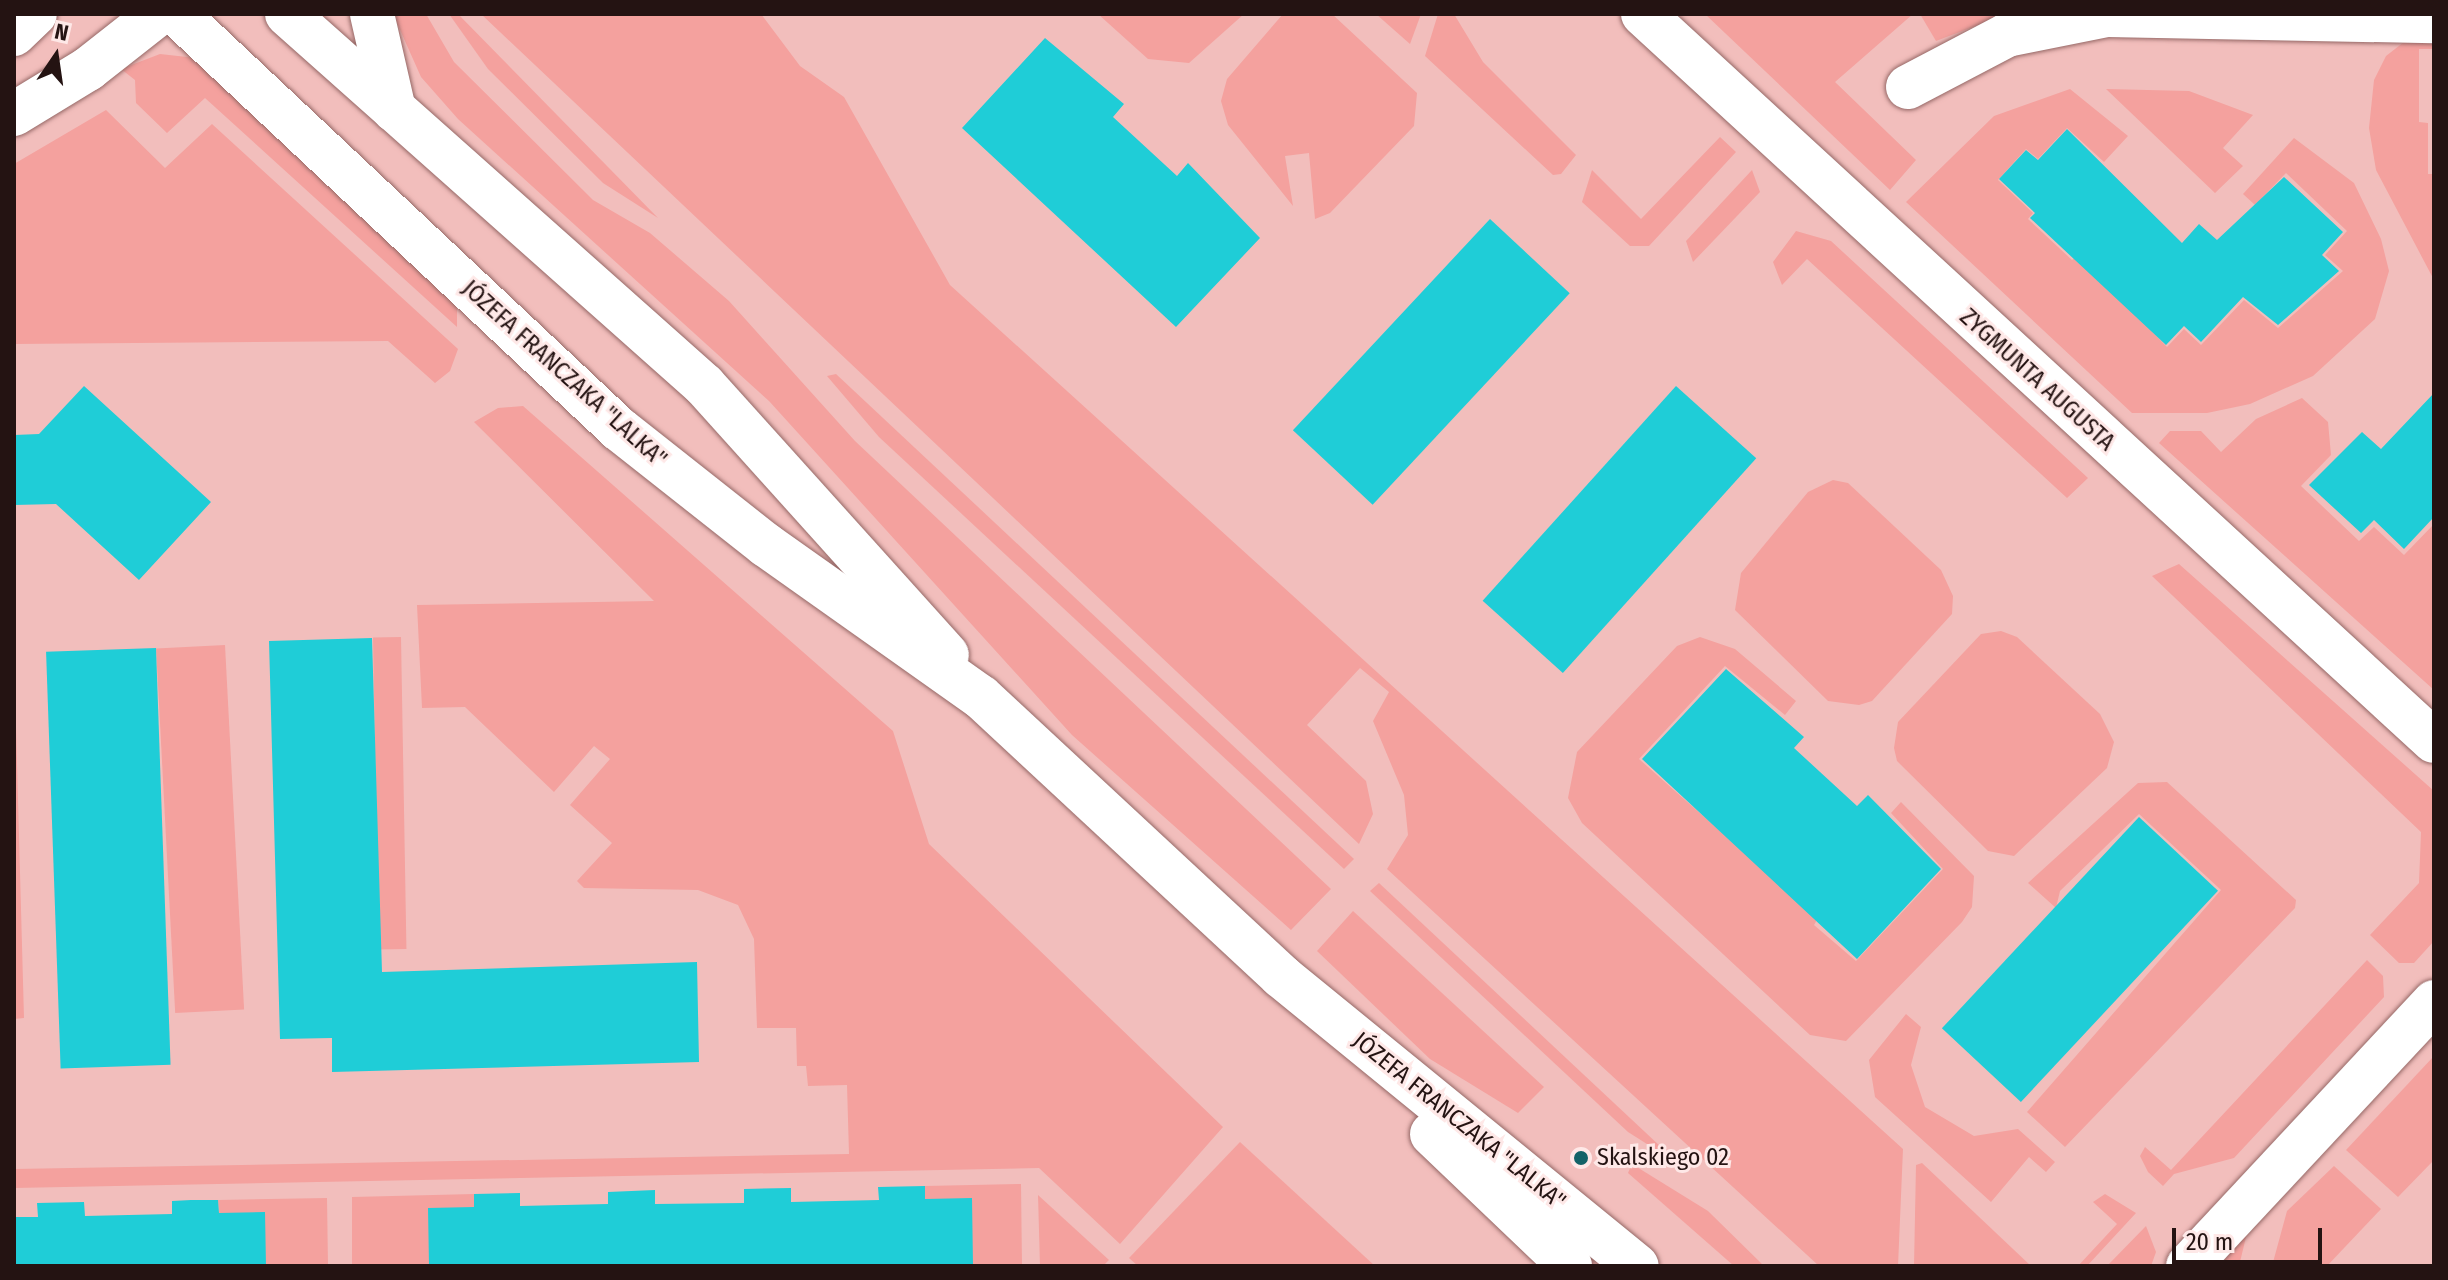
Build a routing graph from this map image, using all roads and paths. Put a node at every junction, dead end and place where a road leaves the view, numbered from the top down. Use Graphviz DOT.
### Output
graph roads {
  1 [pos="35,14"];
  2 [pos="158,14"];
  3 [pos="177,14"];
  4 [pos="287,14"];
  5 [pos="372,14"];
  6 [pos="1643,14"];
  7 [pos="2434,21"];
  8 [pos="14,34"];
  9 [pos="1908,87"];
  10 [pos="394,110"];
  11 [pos="14,114"];
  12 [pos="981,697"];
  13 [pos="2434,741"];
  14 [pos="1281,976"];
  15 [pos="2434,1002"];
  16 [pos="1570,1266"];
  17 [pos="1637,1266"];
  18 [pos="2188,1266"];
  1 -- 8 [label="street"];
  2 -- 11 [label="street"];
  3 -- 12 [label="street, JÓZEFA FRANCZAKA \"LALKA\""];
  4 -- 10 [label="street, JÓZEFA FRANCZAKA \"LALKA\""];
  5 -- 10 [label="street"];
  6 -- 13 [label="street, ZYGMUNTA AUGUSTA"];
  7 -- 9 [label="street"];
  10 -- 12 [label="street, JÓZEFA FRANCZAKA \"LALKA\""];
  12 -- 14 [label="street, JÓZEFA FRANCZAKA \"LALKA\""];
  14 -- 16 [label="street, JÓZEFA FRANCZAKA \"LALKA\""];
  14 -- 17 [label="street, JÓZEFA FRANCZAKA \"LALKA\""];
  15 -- 18 [label="street"];
}
